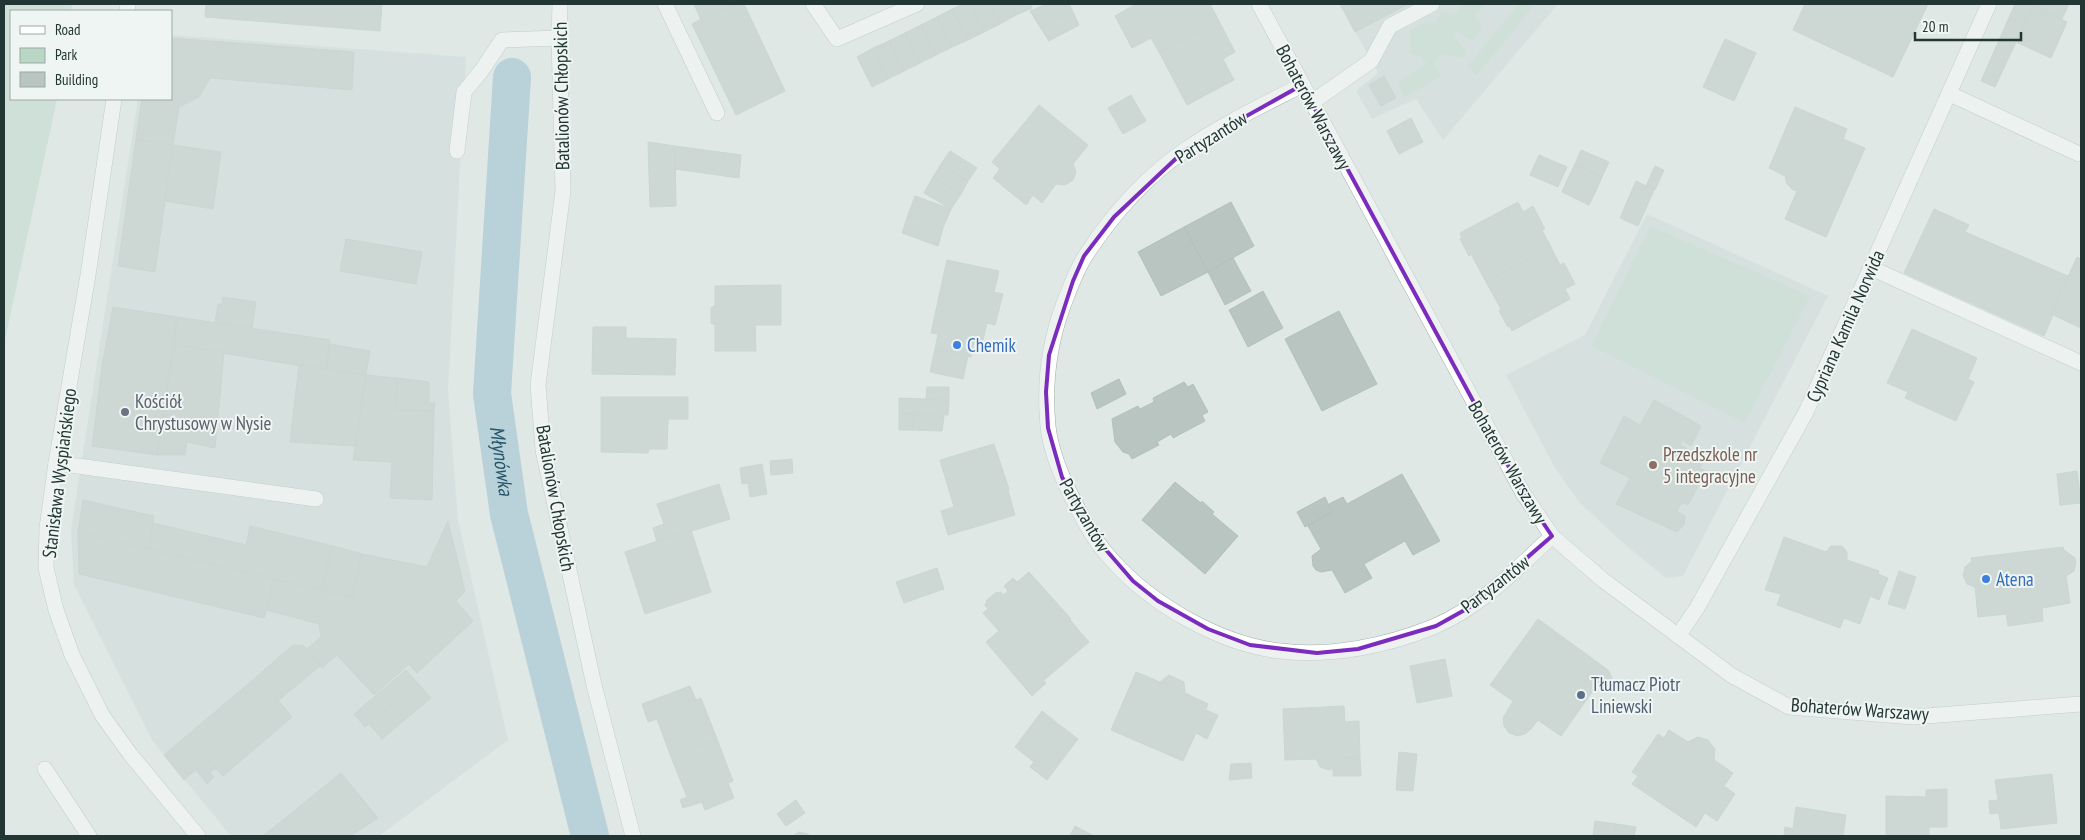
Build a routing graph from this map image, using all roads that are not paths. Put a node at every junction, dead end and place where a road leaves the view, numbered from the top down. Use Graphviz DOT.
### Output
graph roads {
  1 [pos="560,4"];
  2 [pos="665,4"];
  3 [pos="813,4"];
  4 [pos="917,4"];
  5 [pos="1259,4"];
  6 [pos="1432,4"];
  7 [pos="1989,4"];
  8 [pos="558,38"];
  9 [pos="1302,85"];
  10 [pos="1950,94"];
  11 [pos="114,100"];
  12 [pos="1311,103"];
  13 [pos="717,113"];
  14 [pos="457,152"];
  15 [pos="2079,154"];
  16 [pos="1871,268"];
  17 [pos="2081,363"];
  18 [pos="56,463"];
  19 [pos="316,500"];
  20 [pos="1552,536"];
  21 [pos="1678,636"];
  22 [pos="2081,704"];
  23 [pos="45,769"];
  24 [pos="194,835"];
  25 [pos="89,836"];
  26 [pos="633,836"];
  1 -- 8 [label="street, Batalionów Chłopskich"];
  2 -- 13 [label="street"];
  3 -- 4 [label="street"];
  5 -- 9 [label="street, Bohaterów Warszawy"];
  6 -- 12 [label="street"];
  7 -- 10 [label="street, Cypriana Kamila Norwida"];
  8 -- 14 [label="street"];
  8 -- 26 [label="street, Batalionów Chłopskich"];
  9 -- 12 [label="street, Bohaterów Warszawy"];
  9 -- 20 [label="street, Partyzantów"];
  10 -- 15 [label="street"];
  10 -- 16 [label="street, Cypriana Kamila Norwida"];
  11 -- 18 [label="street, Stanisława Wyspiańskiego"];
  12 -- 20 [label="street, Bohaterów Warszawy"];
  16 -- 17 [label="street"];
  16 -- 21 [label="street, Cypriana Kamila Norwida"];
  18 -- 19 [label="street"];
  18 -- 24 [label="street, Stanisława Wyspiańskiego"];
  20 -- 21 [label="street, Bohaterów Warszawy"];
  21 -- 22 [label="street, Bohaterów Warszawy"];
  23 -- 25 [label="street"];
}
